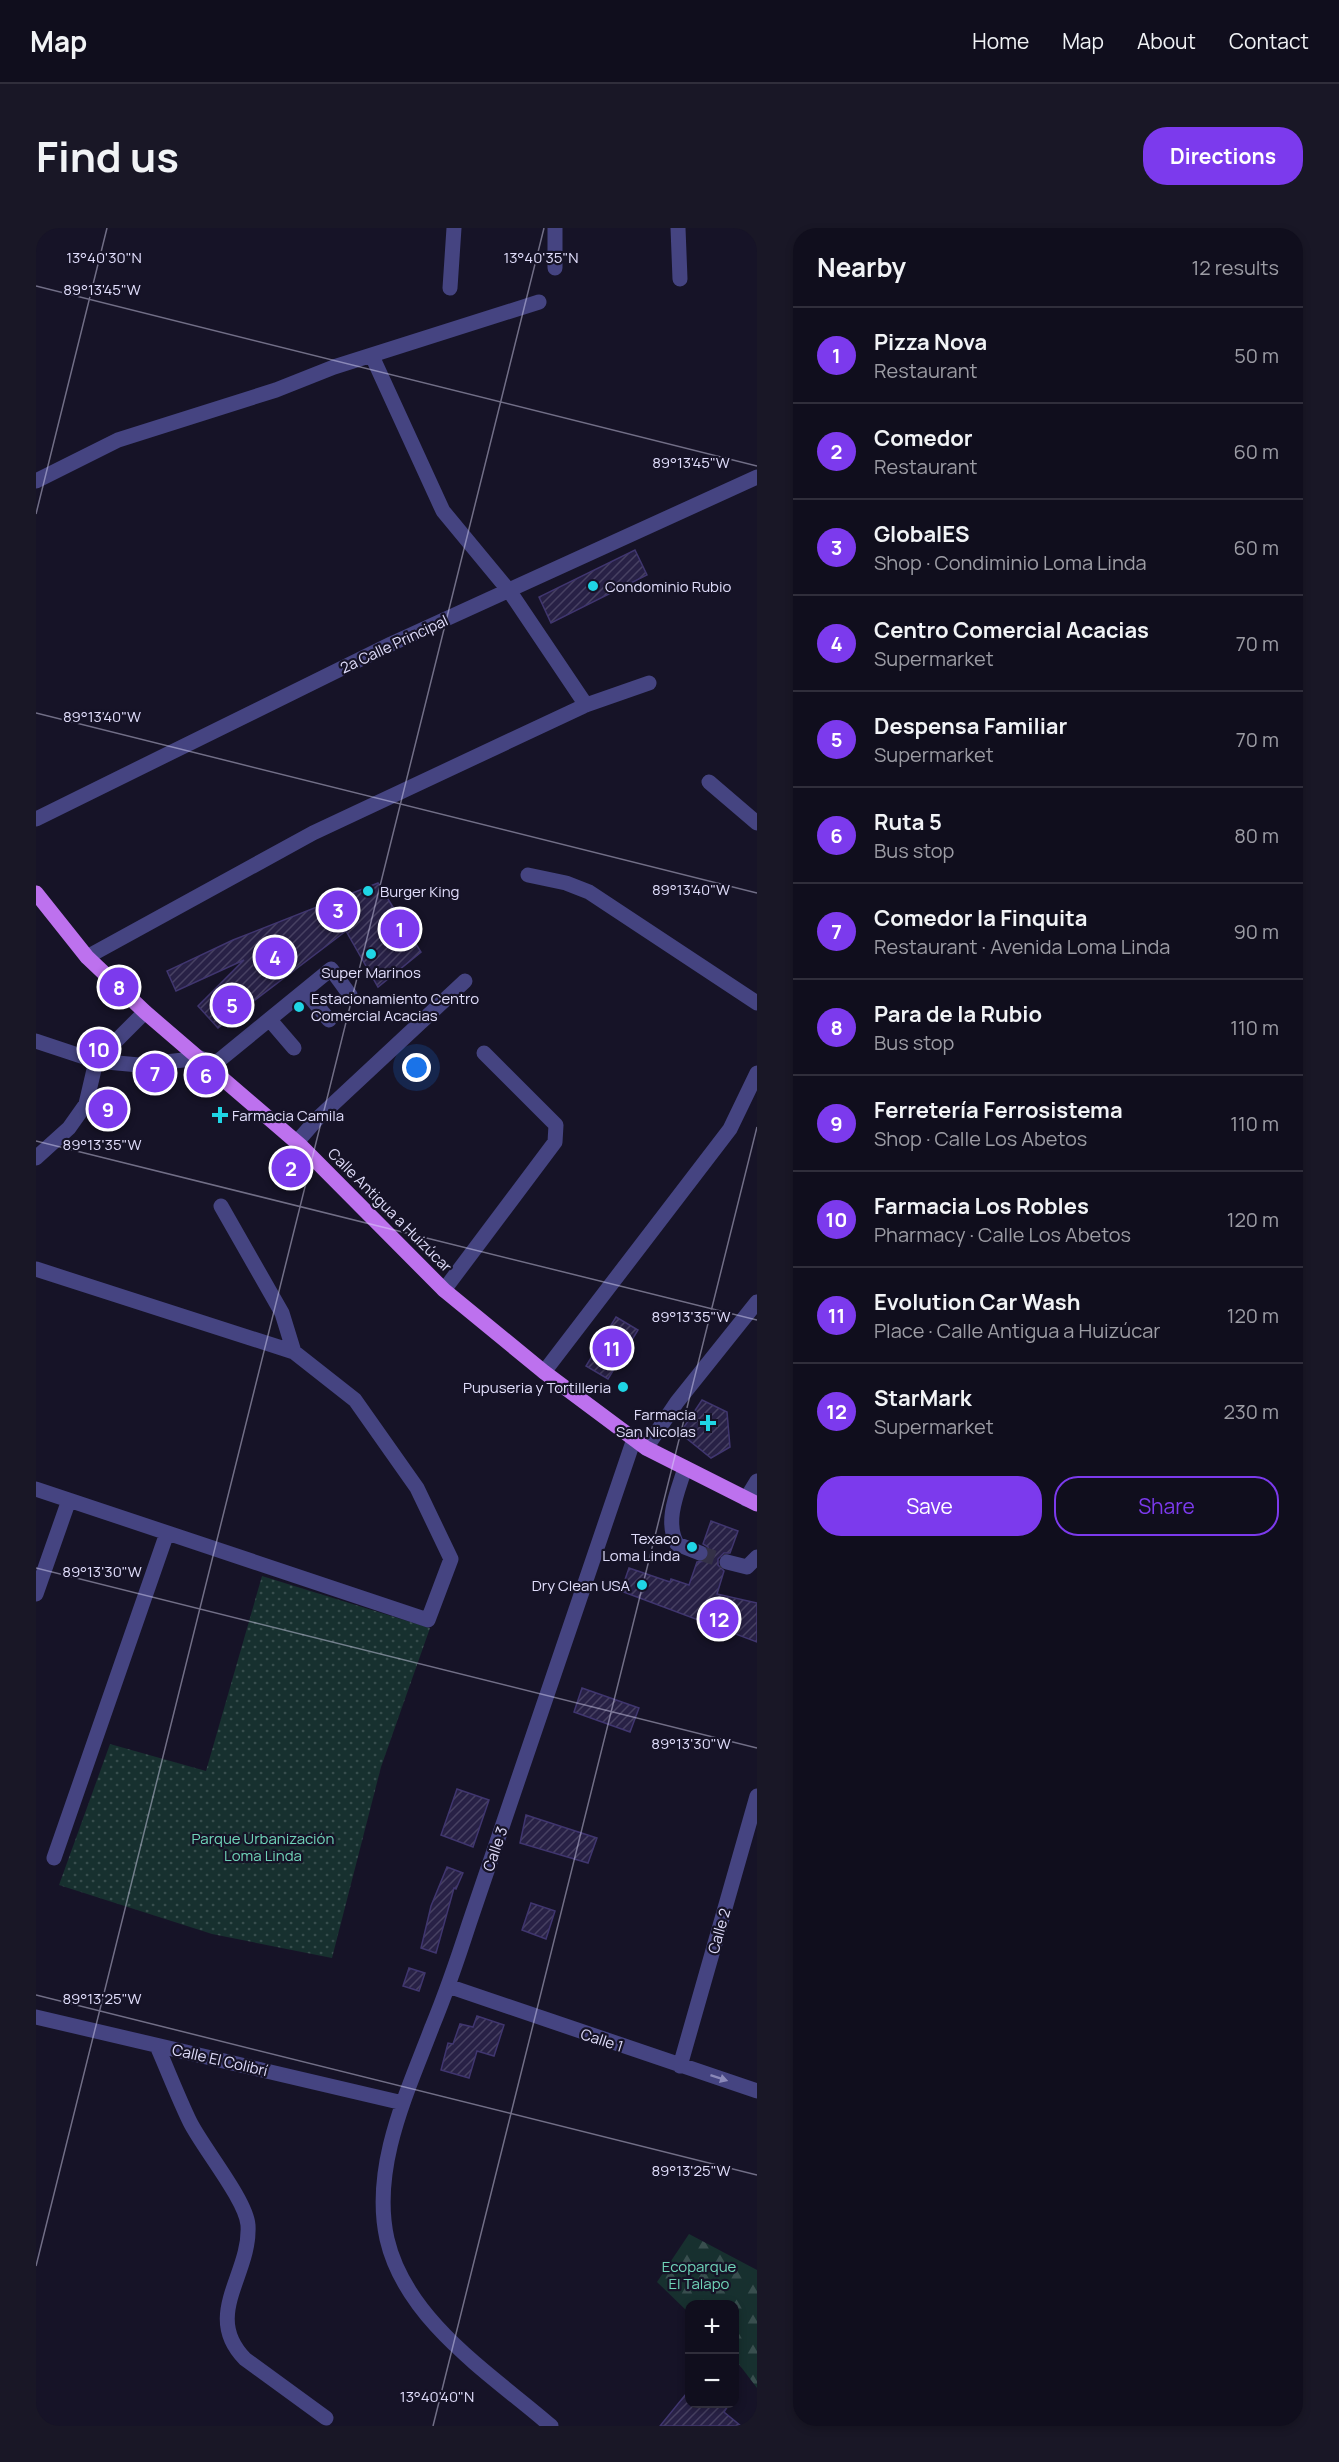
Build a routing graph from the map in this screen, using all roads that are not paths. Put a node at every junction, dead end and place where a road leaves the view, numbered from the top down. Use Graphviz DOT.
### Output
graph roads {
  1 [pos="454,228"];
  2 [pos="555,228"];
  3 [pos="678,228"];
  4 [pos="555,268"];
  5 [pos="680,279"];
  6 [pos="450,288"];
  7 [pos="539,302"];
  8 [pos="372,356"];
  9 [pos="757,477"];
  10 [pos="36,481"];
  11 [pos="510,592"];
  12 [pos="650,683"];
  13 [pos="586,705"];
  14 [pos="709,782"];
  15 [pos="36,819"];
  16 [pos="757,823"];
  17 [pos="528,875"];
  18 [pos="36,893"];
  19 [pos="87,957"];
  20 [pos="465,981"];
  21 [pos="305,991"];
  22 [pos="350,995"];
  23 [pos="757,1003"];
  24 [pos="145,1012"];
  25 [pos="270,1020"];
  26 [pos="329,1020"];
  27 [pos="36,1041"];
  28 [pos="294,1048"];
  29 [pos="484,1053"];
  30 [pos="96,1061"];
  31 [pos="206,1063"];
  32 [pos="757,1073"];
  33 [pos="297,1142"];
  34 [pos="36,1158"];
  35 [pos="221,1206"];
  36 [pos="36,1269"];
  37 [pos="444,1290"];
  38 [pos="757,1302"];
  39 [pos="294,1352"];
  40 [pos="544,1372"];
  41 [pos="640,1443"];
  42 [pos="685,1468"];
  43 [pos="757,1481"];
  44 [pos="36,1489"];
  45 [pos="69,1500"];
  46 [pos="751,1501"];
  47 [pos="167,1533"];
  48 [pos="700,1552"];
  49 [pos="757,1557"];
  50 [pos="727,1562"];
  51 [pos="36,1594"];
  52 [pos="757,1796"];
  53 [pos="54,1858"];
  54 [pos="448,1986"];
  55 [pos="36,2018"];
  56 [pos="157,2046"];
  57 [pos="680,2066"];
  58 [pos="757,2091"];
  59 [pos="403,2103"];
  60 [pos="326,2418"];
  61 [pos="551,2426"];
  1 -- 6 [label="street"];
  2 -- 4 [label="street"];
  3 -- 5 [label="street"];
  7 -- 8 [label="street"];
  8 -- 10 [label="street"];
  8 -- 11 [label="street"];
  9 -- 11 [label="street, 2a Calle Principal"];
  11 -- 13 [label="street"];
  11 -- 15 [label="street, 2a Calle Principal"];
  12 -- 13 [label="street"];
  13 -- 19 [label="street"];
  14 -- 16 [label="street"];
  17 -- 23 [label="street"];
  18 -- 19 [label="main road, Calle Antigua a Huizúcar"];
  19 -- 24 [label="main road, Calle Antigua a Huizúcar"];
  20 -- 33 [label="street"];
  21 -- 22 [label="street"];
  21 -- 25 [label="street"];
  21 -- 26 [label="street"];
  24 -- 30 [label="street"];
  24 -- 31 [label="main road, Calle Antigua a Huizúcar"];
  25 -- 28 [label="street"];
  25 -- 31 [label="street"];
  27 -- 30 [label="street"];
  29 -- 37 [label="street"];
  30 -- 31 [label="street"];
  30 -- 34 [label="street"];
  31 -- 33 [label="main road, Calle Antigua a Huizúcar"];
  32 -- 40 [label="street"];
  33 -- 37 [label="main road, Calle Antigua a Huizúcar"];
  35 -- 39 [label="street"];
  36 -- 39 [label="street"];
  37 -- 40 [label="main road, Calle Antigua a Huizúcar"];
  38 -- 41 [label="street, Calle 3"];
  39 -- 47 [label="street"];
  40 -- 41 [label="main road, Calle Antigua a Huizúcar"];
  41 -- 42 [label="main road, Calle Antigua a Huizúcar"];
  41 -- 54 [label="street, Calle 3"];
  42 -- 46 [label="main road, Calle Antigua a Huizúcar"];
  42 -- 48 [label="street"];
  43 -- 46 [label="street"];
  44 -- 45 [label="street"];
  45 -- 47 [label="street"];
  45 -- 51 [label="street"];
  47 -- 53 [label="street"];
  49 -- 50 [label="street"];
  52 -- 57 [label="street, Calle 2"];
  54 -- 57 [label="street, Calle 1"];
  54 -- 59 [label="street, Calle 3"];
  55 -- 56 [label="street, Calle El Colibrí"];
  56 -- 59 [label="street, Calle El Colibrí"];
  56 -- 60 [label="street"];
  57 -- 58 [label="street, Calle 1, one-way"];
  59 -- 61 [label="street, Calle 3"];
}
